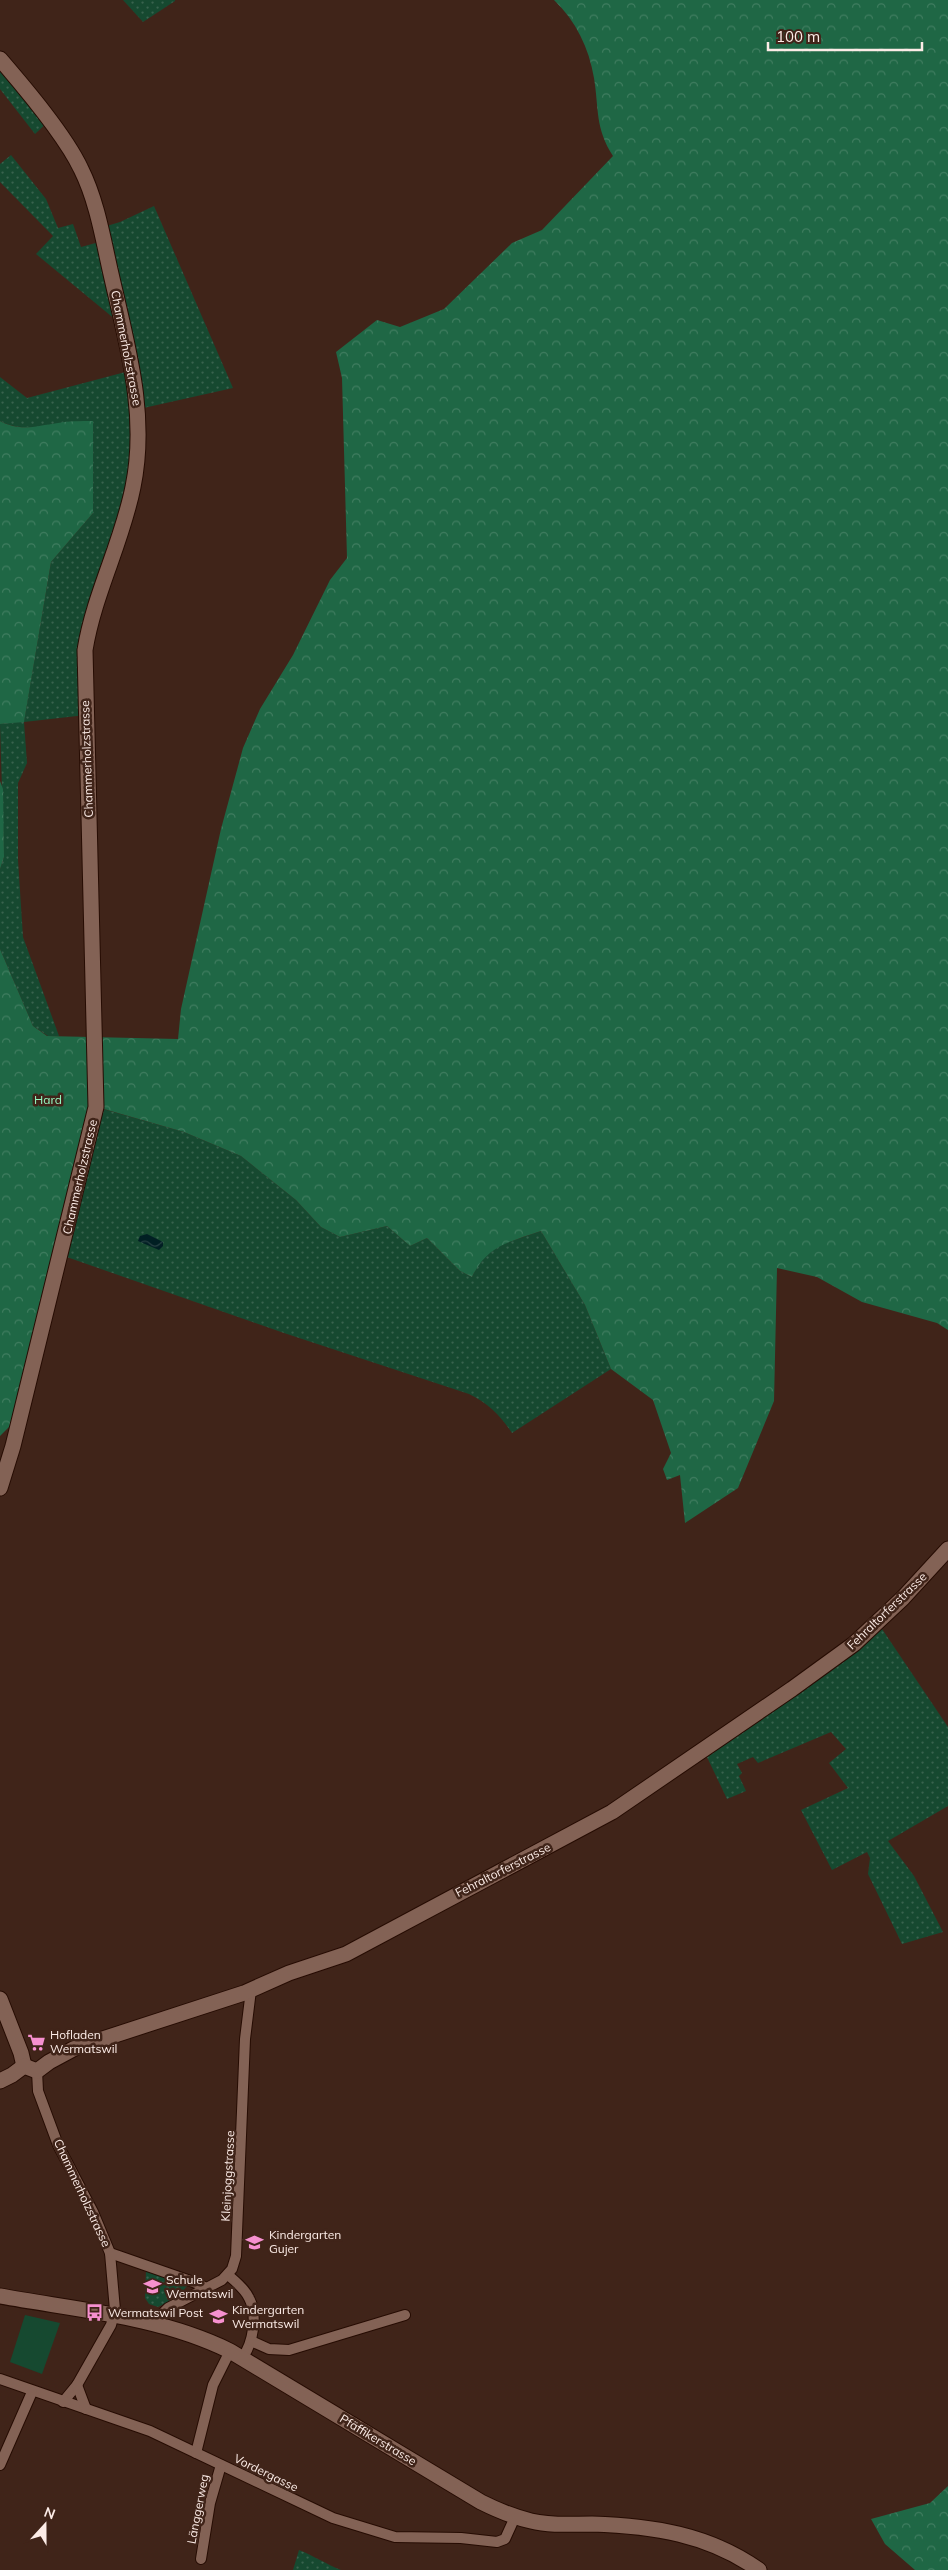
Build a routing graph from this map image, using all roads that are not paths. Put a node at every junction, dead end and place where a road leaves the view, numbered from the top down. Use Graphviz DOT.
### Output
graph roads {
  1 [pos="0,59"];
  2 [pos="0,1488"];
  3 [pos="948,1549"];
  4 [pos="251,1990"];
  5 [pos="0,1999"];
  6 [pos="30,2069"];
  7 [pos="0,2080"];
  8 [pos="110,2253"];
  9 [pos="228,2275"];
  10 [pos="192,2281"];
  11 [pos="206,2288"];
  12 [pos="0,2296"];
  13 [pos="187,2298"];
  14 [pos="405,2315"];
  15 [pos="114,2316"];
  16 [pos="159,2324"];
  17 [pos="251,2341"];
  18 [pos="236,2354"];
  19 [pos="0,2379"];
  20 [pos="77,2385"];
  21 [pos="32,2392"];
  22 [pos="63,2402"];
  23 [pos="86,2409"];
  24 [pos="196,2453"];
  25 [pos="0,2465"];
  26 [pos="221,2465"];
  27 [pos="515,2517"];
  28 [pos="201,2559"];
  29 [pos="758,2570"];
  1 -- 2 [label="street, Chammerholzstrasse"];
  3 -- 4 [label="street, Fehraltorferstrasse"];
  4 -- 6 [label="street, Fehraltorferstrasse"];
  4 -- 9 [label="street, Kleinjoggstrasse"];
  5 -- 6 [label="street, Chammerholzstrasse"];
  6 -- 7 [label="street, Fehraltorferstrasse"];
  6 -- 8 [label="street, Chammerholzstrasse"];
  8 -- 10 [label="street"];
  8 -- 15 [label="street, Chammerholzstrasse"];
  9 -- 11 [label="street"];
  9 -- 17 [label="street"];
  10 -- 11 [label="street"];
  10 -- 13 [label="street"];
  11 -- 13 [label="street"];
  12 -- 15 [label="street, Pfäffikerstrasse"];
  13 -- 16 [label="street"];
  14 -- 17 [label="street"];
  15 -- 16 [label="street, Pfäffikerstrasse"];
  15 -- 20 [label="street"];
  16 -- 18 [label="street, Pfäffikerstrasse"];
  17 -- 18 [label="street"];
  18 -- 24 [label="street"];
  18 -- 27 [label="street, Pfäffikerstrasse"];
  19 -- 21 [label="street, Vordergasse"];
  20 -- 22 [label="street"];
  20 -- 23 [label="street"];
  21 -- 22 [label="street, Vordergasse"];
  21 -- 25 [label="street"];
  22 -- 23 [label="street, Vordergasse"];
  23 -- 24 [label="street, Vordergasse"];
  24 -- 26 [label="street, Vordergasse"];
  26 -- 27 [label="street, Vordergasse"];
  26 -- 28 [label="street, Länggerweg"];
  27 -- 29 [label="street, Pfäffikerstrasse"];
}
